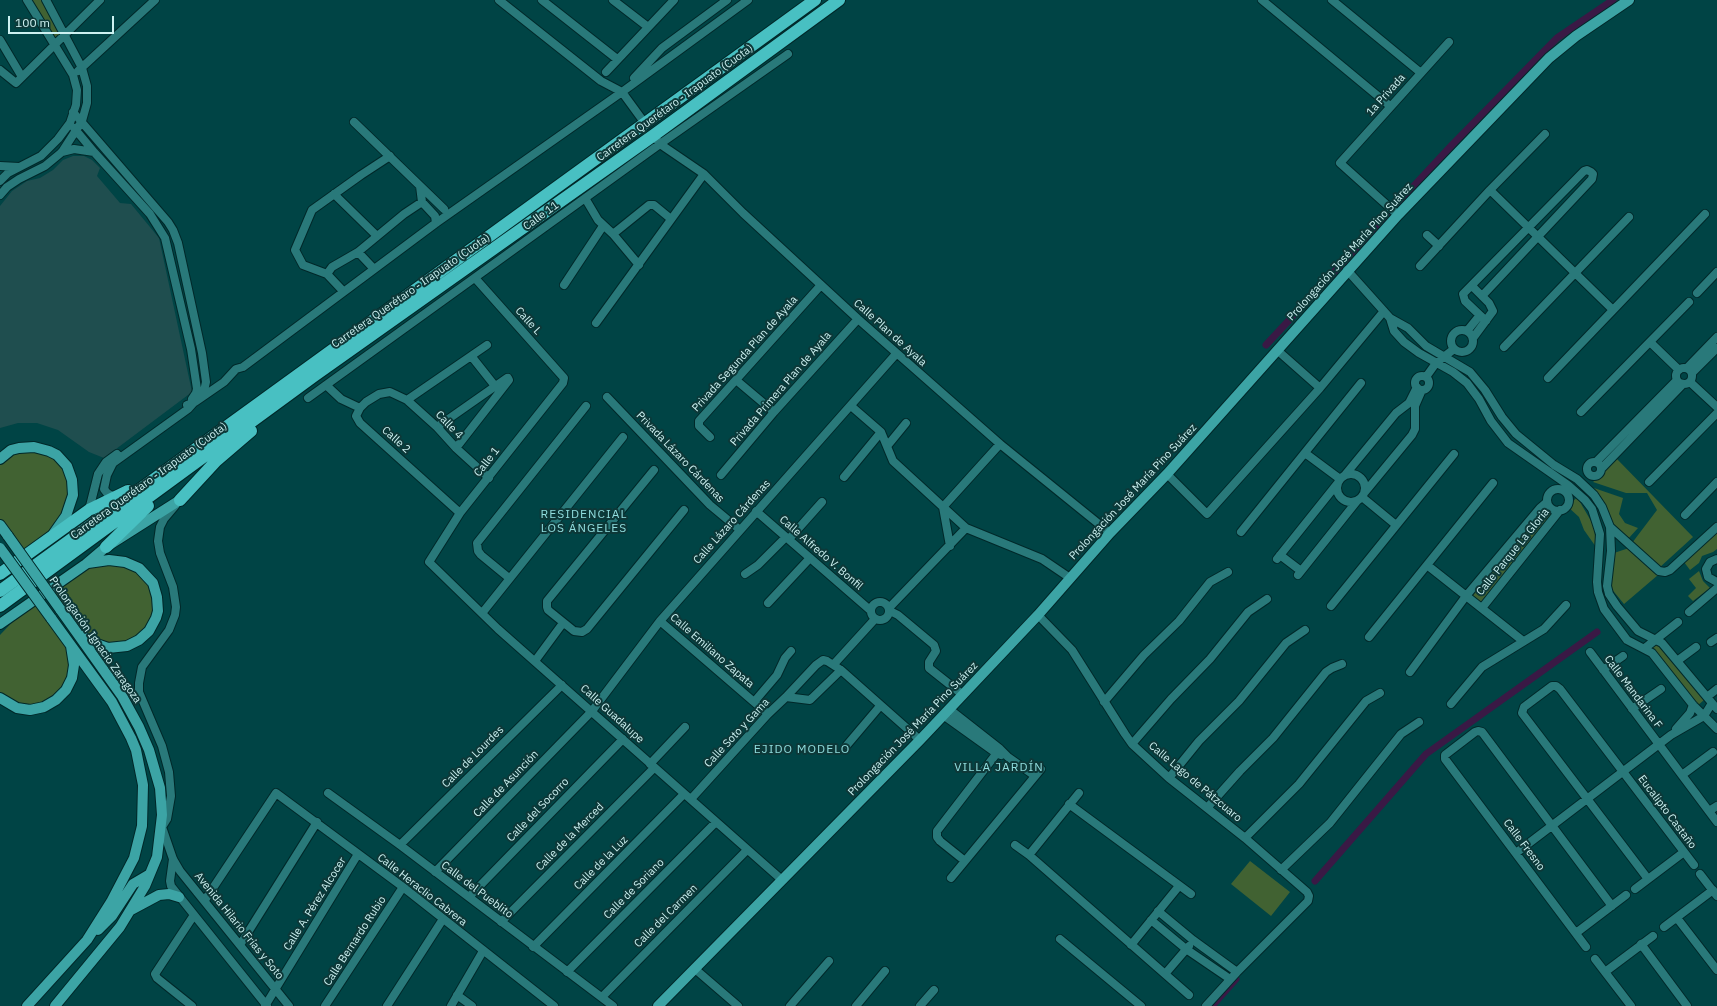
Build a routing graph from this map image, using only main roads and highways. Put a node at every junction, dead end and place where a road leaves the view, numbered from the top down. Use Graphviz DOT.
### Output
graph roads {
  1 [pos="815,0"];
  2 [pos="839,0"];
  3 [pos="1629,0"];
  4 [pos="314,376"];
  5 [pos="0,458"];
  6 [pos="177,477"];
  7 [pos="148,483"];
  8 [pos="180,500"];
  9 [pos="0,525"];
  10 [pos="48,540"];
  11 [pos="106,547"];
  12 [pos="0,548"];
  13 [pos="86,564"];
  14 [pos="0,574"];
  15 [pos="0,591"];
  16 [pos="0,606"];
  17 [pos="18,612"];
  18 [pos="0,624"];
  19 [pos="0,632"];
  20 [pos="77,632"];
  21 [pos="70,642"];
  22 [pos="0,698"];
  23 [pos="150,874"];
  24 [pos="179,897"];
  25 [pos="131,910"];
  26 [pos="87,940"];
  27 [pos="27,1006"];
  28 [pos="55,1006"];
  29 [pos="658,1006"];
  1 -- 7 [label="highway, Carretera Querétaro - Irapuato (Cuota)"];
  2 -- 4 [label="highway, Carretera Querétaro - Irapuato (Cuota)"];
  3 -- 29 [label="main road, Prolongación José María Pino Suárez"];
  4 -- 6 [label="highway, Carretera Querétaro - Irapuato (Cuota)"];
  4 -- 8 [label="highway"];
  5 -- 10 [label="main road"];
  6 -- 11 [label="highway"];
  6 -- 16 [label="highway, Carretera Querétaro - Irapuato (Cuota)"];
  7 -- 10 [label="highway"];
  7 -- 15 [label="highway, Carretera Querétaro - Irapuato (Cuota)"];
  8 -- 11 [label="main road"];
  9 -- 20 [label="main road, Prolongación Ignacio Zaragoza, bridge"];
  10 -- 14 [label="highway"];
  11 -- 13 [label="main road"];
  12 -- 21 [label="main road, Prolongación Ignacio Zaragoza, bridge"];
  13 -- 17 [label="main road"];
  13 -- 20 [label="main road"];
  17 -- 18 [label="main road"];
  17 -- 19 [label="main road"];
  20 -- 23 [label="main road, Prolongación Ignacio Zaragoza"];
  21 -- 22 [label="main road"];
  21 -- 26 [label="main road, Prolongación Ignacio Zaragoza"];
  23 -- 25 [label="main road, Prolongación Ignacio Zaragoza"];
  23 -- 26 [label="main road"];
  24 -- 25 [label="main road"];
  25 -- 28 [label="main road, Prolongación Ignacio Zaragoza"];
  26 -- 27 [label="main road, Prolongación Ignacio Zaragoza"];
}
